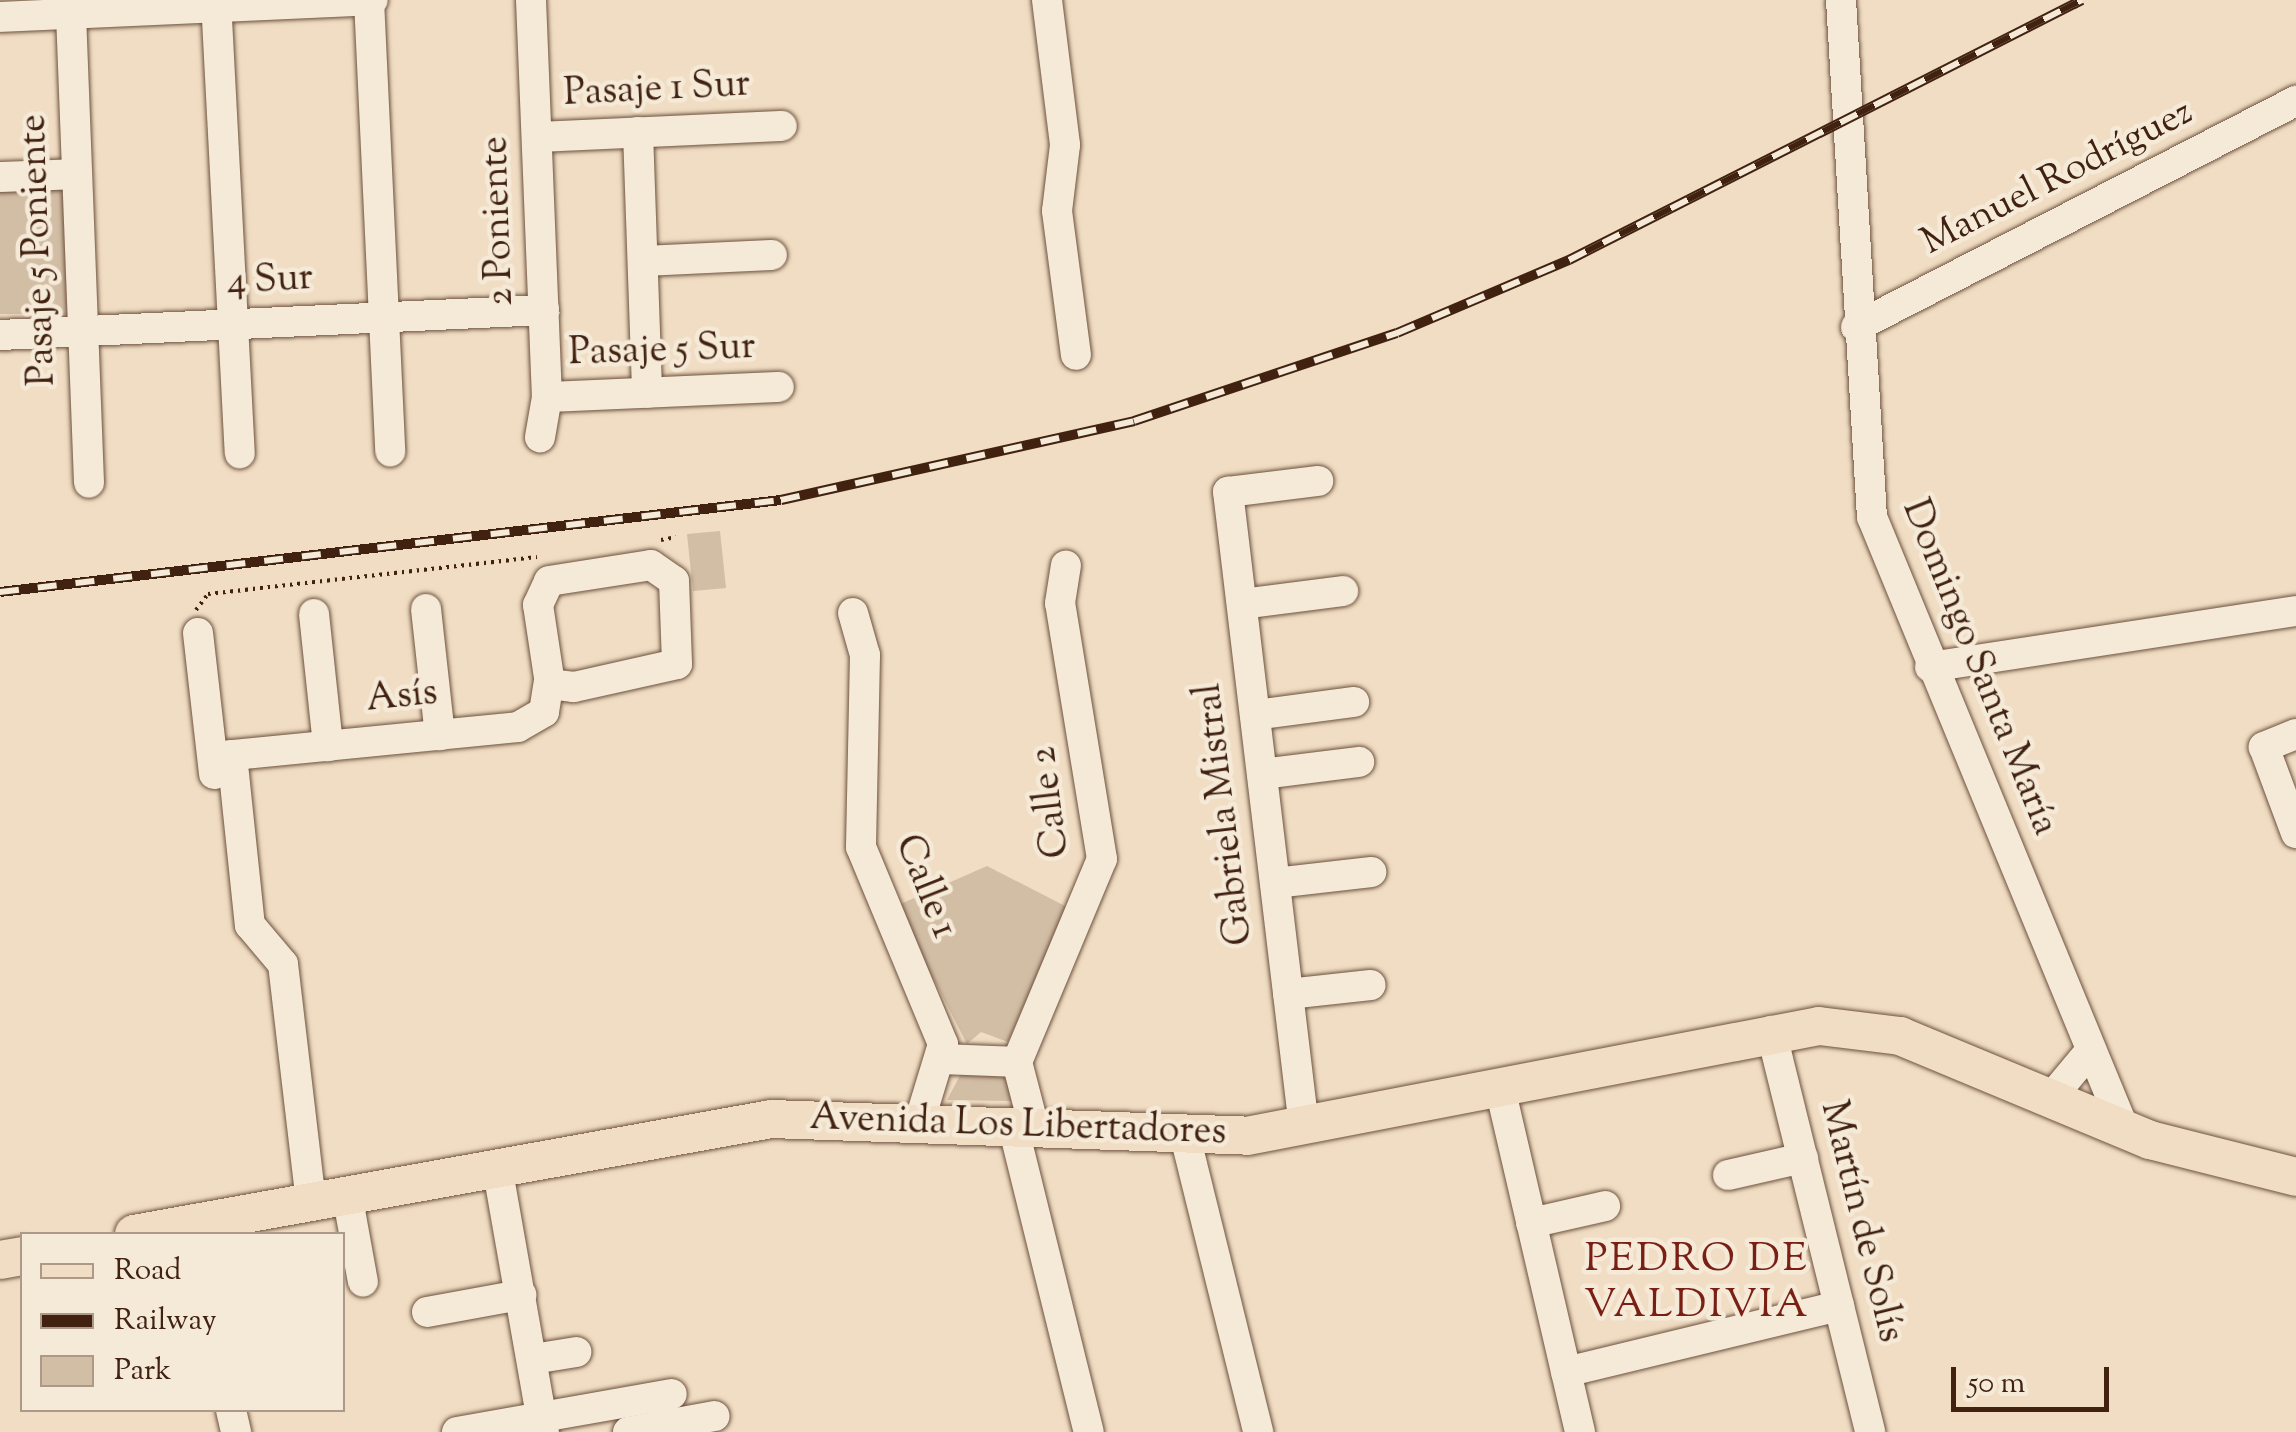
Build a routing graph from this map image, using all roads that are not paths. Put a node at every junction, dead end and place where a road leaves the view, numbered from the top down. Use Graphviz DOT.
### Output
graph roads {
  1 [pos="371,0"];
  2 [pos="531,0"];
  3 [pos="1047,0"];
  4 [pos="1841,0"];
  5 [pos="216,3"];
  6 [pos="70,14"];
  7 [pos="0,16"];
  8 [pos="2296,102"];
  9 [pos="782,126"];
  10 [pos="638,132"];
  11 [pos="537,137"];
  12 [pos="77,174"];
  13 [pos="0,177"];
  14 [pos="772,255"];
  15 [pos="643,261"];
  16 [pos="544,310"];
  17 [pos="384,318"];
  18 [pos="234,324"];
  19 [pos="1856,327"];
  20 [pos="83,331"];
  21 [pos="0,335"];
  22 [pos="1076,355"];
  23 [pos="779,387"];
  24 [pos="648,392"];
  25 [pos="547,397"];
  26 [pos="540,436"];
  27 [pos="390,452"];
  28 [pos="240,453"];
  29 [pos="1318,481"];
  30 [pos="90,482"];
  31 [pos="1066,565"];
  32 [pos="1343,591"];
  33 [pos="1242,604"];
  34 [pos="426,609"];
  35 [pos="2296,611"];
  36 [pos="853,613"];
  37 [pos="314,614"];
  38 [pos="198,633"];
  39 [pos="1930,667"];
  40 [pos="550,682"];
  41 [pos="1354,702"];
  42 [pos="1255,715"];
  43 [pos="2296,734"];
  44 [pos="440,735"];
  45 [pos="328,746"];
  46 [pos="222,756"];
  47 [pos="1359,762"];
  48 [pos="1262,774"];
  49 [pos="2296,833"];
  50 [pos="1371,872"];
  51 [pos="1275,883"];
  52 [pos="1371,985"];
  53 [pos="1288,994"];
  54 [pos="1771,1031"];
  55 [pos="2091,1050"];
  56 [pos="943,1059"];
  57 [pos="1017,1062"];
  58 [pos="1500,1088"];
  59 [pos="2050,1099"];
  60 [pos="919,1123"];
  61 [pos="1304,1127"];
  62 [pos="1025,1130"];
  63 [pos="2125,1131"];
  64 [pos="1186,1140"];
  65 [pos="1803,1158"];
  66 [pos="498,1166"];
  67 [pos="1728,1175"];
  68 [pos="2296,1177"];
  69 [pos="329,1198"];
  70 [pos="1605,1206"];
  71 [pos="1531,1223"];
  72 [pos="199,1228"];
  73 [pos="156,1232"];
  74 [pos="342,1232"];
  75 [pos="345,1239"];
  76 [pos="362,1282"];
  77 [pos="521,1294"];
  78 [pos="1840,1306"];
  79 [pos="428,1312"];
  80 [pos="576,1352"];
  81 [pos="533,1359"];
  82 [pos="1566,1372"];
  83 [pos="672,1394"];
  84 [pos="715,1416"];
  85 [pos="543,1424"];
  86 [pos="457,1432"];
  87 [pos="628,1432"];
  88 [pos="1089,1432"];
  89 [pos="1258,1432"];
  90 [pos="1580,1432"];
  91 [pos="1870,1432"];
  1 -- 5 [label="street"];
  1 -- 17 [label="street"];
  2 -- 11 [label="street, 2 Poniente"];
  3 -- 22 [label="street"];
  4 -- 19 [label="street, Domingo Santa María"];
  5 -- 6 [label="street"];
  5 -- 18 [label="street"];
  6 -- 7 [label="street"];
  6 -- 12 [label="street, Pasaje 5 Poniente"];
  8 -- 19 [label="street, Manuel Rodríguez"];
  9 -- 10 [label="street, Pasaje 1 Sur"];
  10 -- 11 [label="street, Pasaje 1 Sur"];
  10 -- 15 [label="street"];
  11 -- 16 [label="street, 2 Poniente"];
  12 -- 13 [label="street"];
  12 -- 20 [label="street, Pasaje 5 Poniente"];
  14 -- 15 [label="street"];
  15 -- 24 [label="street"];
  16 -- 17 [label="street, 4 Sur"];
  16 -- 25 [label="street, 2 Poniente"];
  17 -- 18 [label="street, 4 Sur"];
  17 -- 27 [label="street"];
  18 -- 20 [label="street, 4 Sur"];
  18 -- 28 [label="street"];
  19 -- 39 [label="street, Domingo Santa María"];
  20 -- 21 [label="street, 4 Sur"];
  20 -- 30 [label="street, Pasaje 5 Poniente"];
  23 -- 24 [label="street, Pasaje 5 Sur"];
  24 -- 25 [label="street, Pasaje 5 Sur"];
  25 -- 26 [label="street, 2 Poniente"];
  29 -- 33 [label="street, Gabriela Mistral"];
  31 -- 57 [label="street, Calle 2"];
  32 -- 33 [label="street"];
  33 -- 42 [label="street, Gabriela Mistral"];
  34 -- 44 [label="street"];
  35 -- 39 [label="street"];
  36 -- 56 [label="street, Calle 1"];
  37 -- 45 [label="street"];
  38 -- 46 [label="street"];
  39 -- 55 [label="street, Domingo Santa María"];
  40 -- 40 [label="street"];
  40 -- 44 [label="street, Asís"];
  41 -- 42 [label="street"];
  42 -- 48 [label="street, Gabriela Mistral"];
  43 -- 49 [label="street"];
  44 -- 45 [label="street, Asís"];
  45 -- 46 [label="street, Asís"];
  46 -- 69 [label="street"];
  47 -- 48 [label="street"];
  48 -- 51 [label="street, Gabriela Mistral"];
  50 -- 51 [label="street"];
  51 -- 53 [label="street, Gabriela Mistral"];
  52 -- 53 [label="street"];
  53 -- 61 [label="street, Gabriela Mistral"];
  54 -- 58 [label="main road, Avenida Los Libertadores"];
  54 -- 59 [label="main road, Avenida Los Libertadores"];
  54 -- 65 [label="street, Martín de Solís"];
  55 -- 59 [label="street"];
  55 -- 63 [label="street, Domingo Santa María"];
  56 -- 57 [label="street"];
  56 -- 60 [label="street"];
  57 -- 62 [label="street"];
  58 -- 61 [label="main road, Avenida Los Libertadores"];
  58 -- 71 [label="street"];
  59 -- 63 [label="main road, Avenida Los Libertadores"];
  60 -- 62 [label="main road, Avenida Los Libertadores"];
  60 -- 66 [label="main road, Avenida Los Libertadores"];
  61 -- 64 [label="main road, Avenida Los Libertadores"];
  62 -- 64 [label="main road, Avenida Los Libertadores"];
  62 -- 88 [label="street"];
  63 -- 68 [label="main road, Avenida Los Libertadores"];
  64 -- 89 [label="street"];
  65 -- 67 [label="street"];
  65 -- 78 [label="street, Martín de Solís"];
  66 -- 69 [label="main road, Avenida Los Libertadores"];
  66 -- 77 [label="street"];
  69 -- 72 [label="main road, Avenida Los Libertadores"];
  69 -- 74 [label="street"];
  70 -- 71 [label="street"];
  71 -- 82 [label="street"];
  72 -- 73 [label="main road, Avenida Los Libertadores"];
  75 -- 76 [label="street"];
  77 -- 79 [label="street"];
  77 -- 81 [label="street"];
  78 -- 82 [label="street"];
  78 -- 91 [label="street, Martín de Solís"];
  80 -- 81 [label="street"];
  81 -- 85 [label="street"];
  82 -- 90 [label="street"];
  83 -- 85 [label="street"];
  84 -- 87 [label="street"];
  85 -- 86 [label="street"];
}
